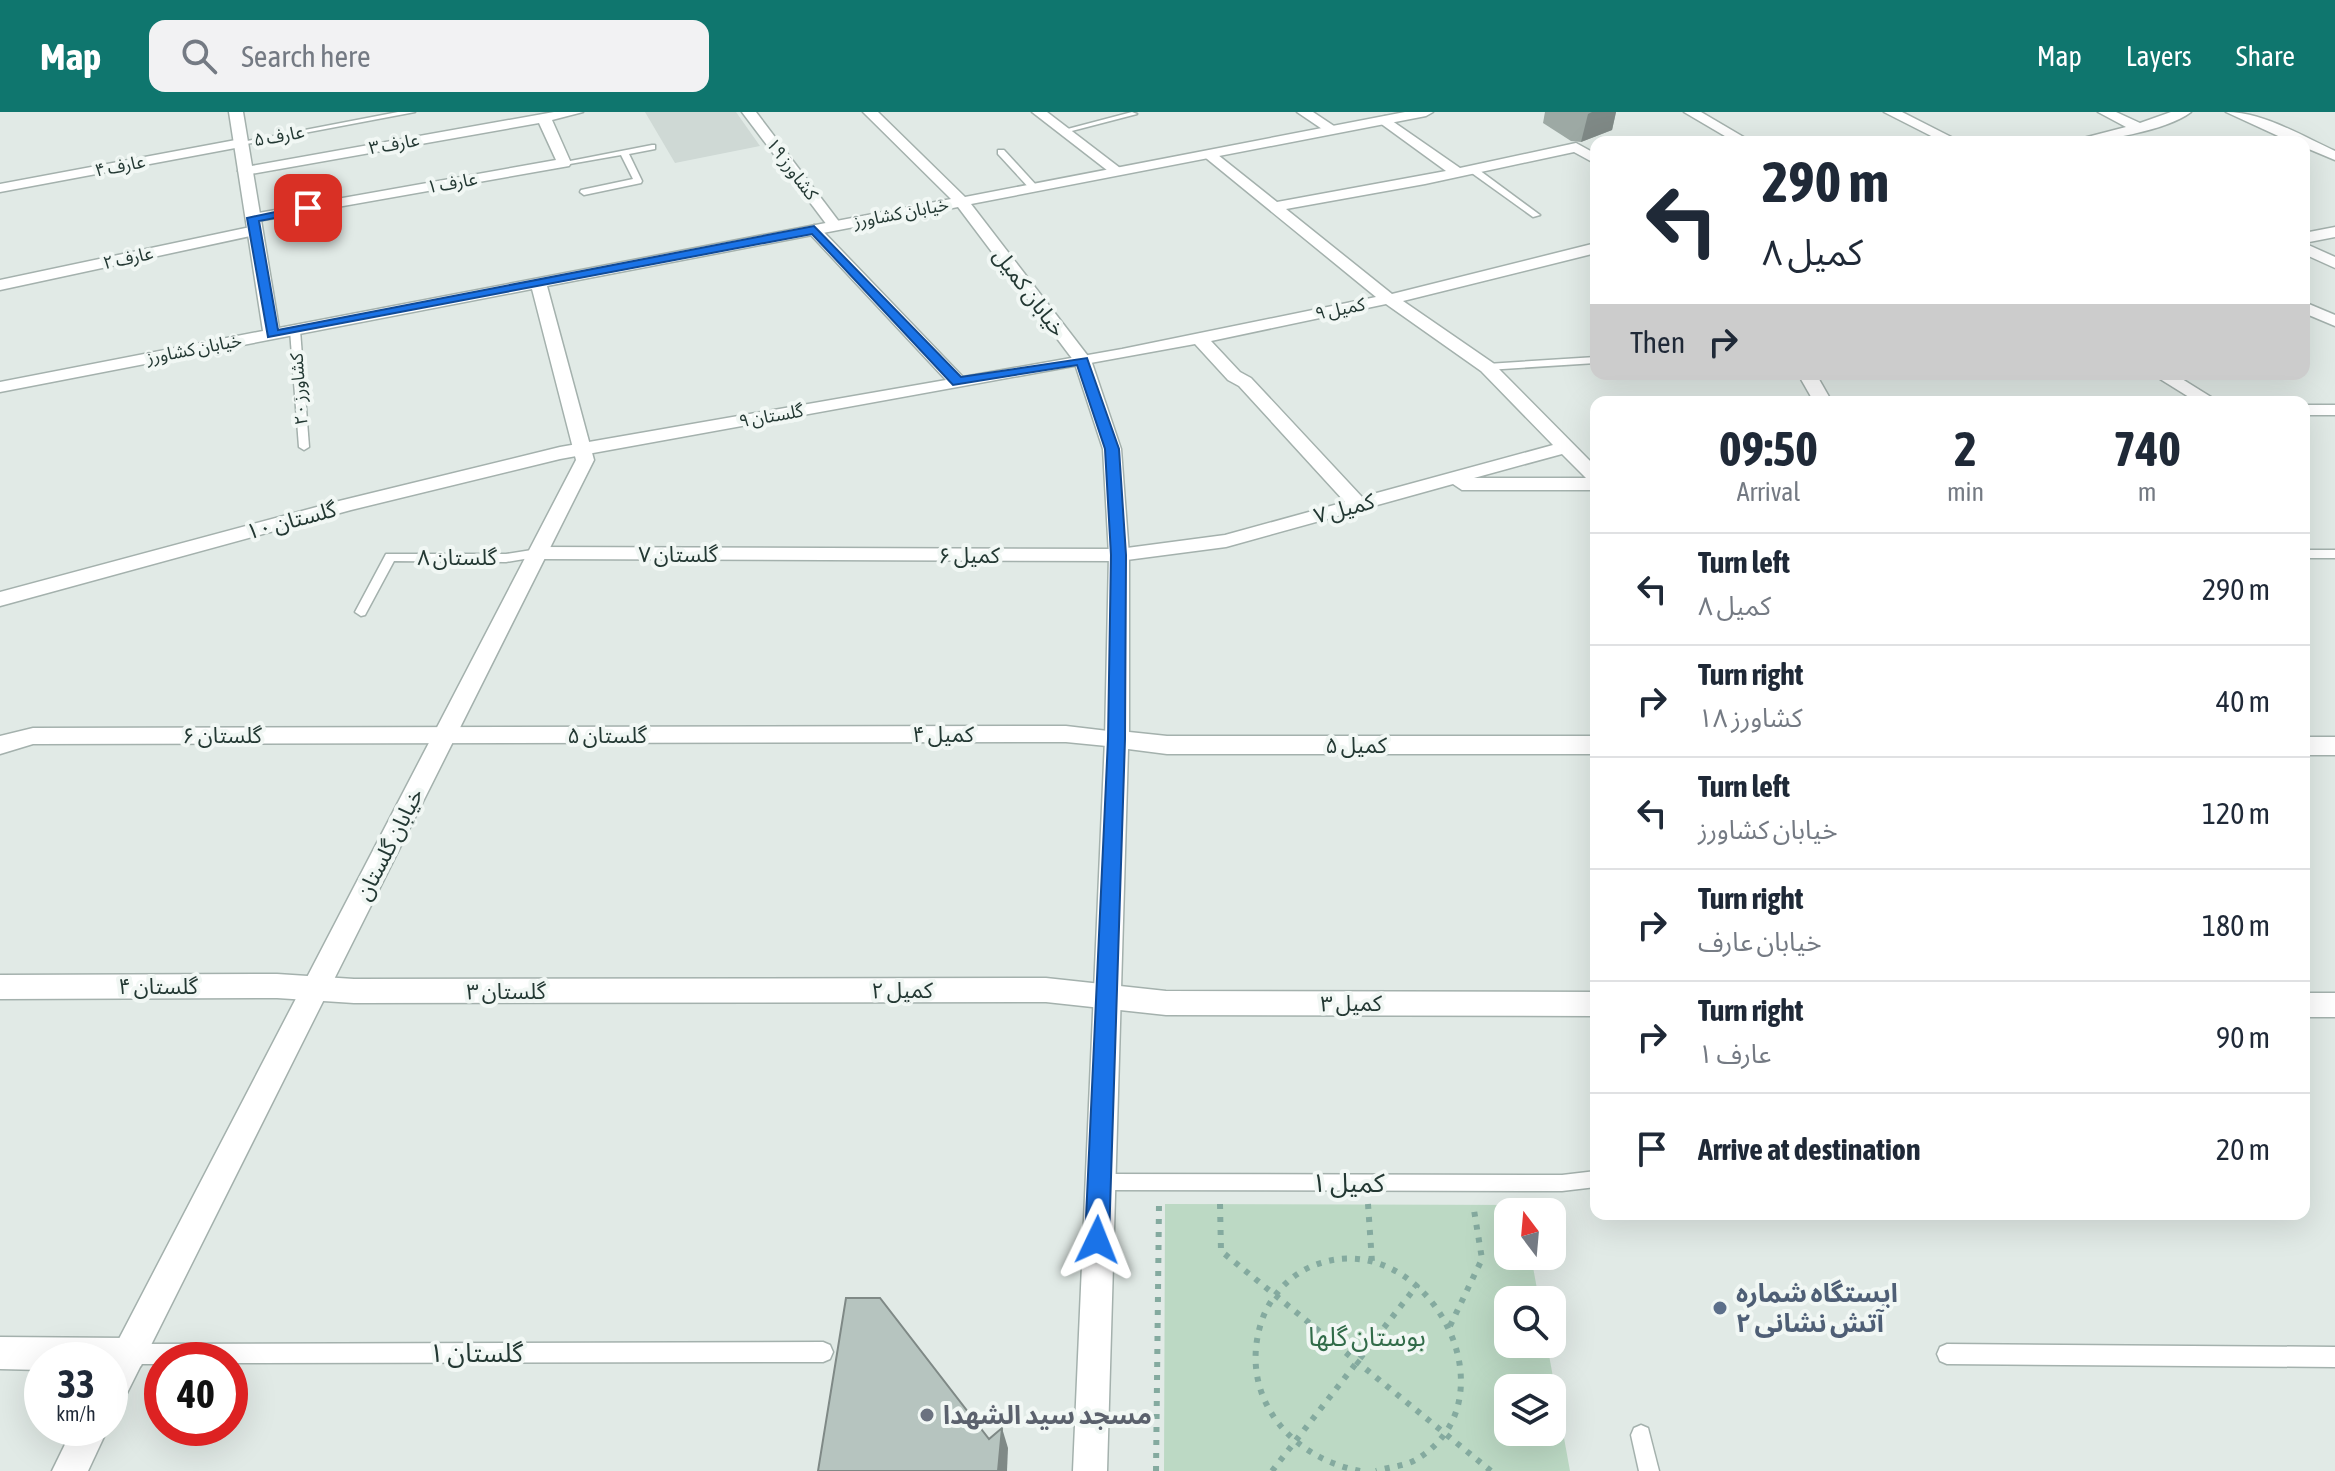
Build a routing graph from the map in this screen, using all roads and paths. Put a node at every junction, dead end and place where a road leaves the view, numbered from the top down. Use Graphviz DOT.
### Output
graph roads {
  1 [pos="236,112"];
  2 [pos="411,112"];
  3 [pos="576,112"];
  4 [pos="749,112"];
  5 [pos="870,112"];
  6 [pos="1039,112"];
  7 [pos="1304,112"];
  8 [pos="1426,112"];
  9 [pos="1691,112"];
  10 [pos="1891,112"];
  11 [pos="2105,112"];
  12 [pos="2184,112"];
  13 [pos="2233,112"];
  14 [pos="1133,114"];
  15 [pos="544,118"];
  16 [pos="1385,120"];
  17 [pos="2139,128"];
  18 [pos="1333,130"];
  19 [pos="1064,131"];
  20 [pos="1734,136"];
  21 [pos="1941,136"];
  22 [pos="2103,136"];
  23 [pos="2289,136"];
  24 [pos="241,143"];
  25 [pos="2310,145"];
  26 [pos="652,147"];
  27 [pos="624,152"];
  28 [pos="1001,152"];
  29 [pos="1208,154"];
  30 [pos="1590,156"];
  31 [pos="2335,156"];
  32 [pos="564,163"];
  33 [pos="245,171"];
  34 [pos="1117,171"];
  35 [pos="1464,171"];
  36 [pos="0,188"];
  37 [pos="1034,188"];
  38 [pos="584,192"];
  39 [pos="961,201"];
  40 [pos="1274,207"];
  41 [pos="1536,215"];
  42 [pos="254,225"];
  43 [pos="835,226"];
  44 [pos="814,230"];
  45 [pos="2335,232"];
  46 [pos="2310,237"];
  47 [pos="1590,249"];
  48 [pos="2310,251"];
  49 [pos="2335,263"];
  50 [pos="538,283"];
  51 [pos="0,285"];
  52 [pos="1389,299"];
  53 [pos="2335,301"];
  54 [pos="2310,303"];
  55 [pos="2310,307"];
  56 [pos="2335,321"];
  57 [pos="295,330"];
  58 [pos="272,334"];
  59 [pos="1199,338"];
  60 [pos="1082,360"];
  61 [pos="1590,360"];
  62 [pos="1487,367"];
  63 [pos="2172,380"];
  64 [pos="958,382"];
  65 [pos="0,387"];
  66 [pos="2200,396"];
  67 [pos="2310,410"];
  68 [pos="2335,410"];
  69 [pos="304,447"];
  70 [pos="1565,447"];
  71 [pos="585,449"];
  72 [pos="1590,472"];
  73 [pos="1432,484"];
  74 [pos="1590,484"];
  75 [pos="1358,504"];
  76 [pos="538,553"];
  77 [pos="819,554"];
  78 [pos="2310,554"];
  79 [pos="2335,554"];
  80 [pos="1119,555"];
  81 [pos="0,599"];
  82 [pos="361,612"];
  83 [pos="445,735"];
  84 [pos="769,735"];
  85 [pos="1117,739"];
  86 [pos="0,745"];
  87 [pos="1590,745"];
  88 [pos="2310,746"];
  89 [pos="2334,748"];
  90 [pos="0,987"];
  91 [pos="315,989"];
  92 [pos="697,991"];
  93 [pos="1105,997"];
  94 [pos="1590,1004"];
  95 [pos="2310,1005"];
  96 [pos="2335,1005"];
  97 [pos="1590,1180"];
  98 [pos="1099,1182"];
  99 [pos="1159,1183"];
  100 [pos="1220,1183"];
  101 [pos="1367,1183"];
  102 [pos="1470,1184"];
  103 [pos="1372,1262"];
  104 [pos="1418,1284"];
  105 [pos="1275,1295"];
  106 [pos="1450,1326"];
  107 [pos="823,1352"];
  108 [pos="0,1353"];
  109 [pos="129,1354"];
  110 [pos="1947,1354"];
  111 [pos="2335,1357"];
  112 [pos="1357,1362"];
  113 [pos="1444,1433"];
  114 [pos="1641,1435"];
  115 [pos="1294,1442"];
  116 [pos="82,1446"];
  117 [pos="69,1471"];
  118 [pos="1090,1471"];
  119 [pos="1156,1471"];
  120 [pos="1272,1471"];
  121 [pos="1360,1471"];
  122 [pos="1376,1471"];
  123 [pos="1491,1471"];
  124 [pos="1649,1471"];
  1 -- 24 [label="street"];
  2 -- 24 [label="lane, عارف ۵"];
  3 -- 15 [label="street, عارف ۳"];
  4 -- 43 [label="street, کشاورز ۱۹"];
  5 -- 39 [label="street, خیابان کمیل"];
  6 -- 19 [label="street"];
  7 -- 18 [label="street"];
  8 -- 16 [label="street, خیابان کشاورز"];
  9 -- 20 [label="street"];
  10 -- 21 [label="street"];
  11 -- 17 [label="street"];
  12 -- 17 [label="street"];
  13 -- 23 [label="street"];
  14 -- 19 [label="lane"];
  15 -- 32 [label="street"];
  15 -- 33 [label="street, عارف ۳"];
  16 -- 18 [label="street, خیابان کشاورز"];
  16 -- 35 [label="street"];
  17 -- 22 [label="street"];
  18 -- 29 [label="street, خیابان کشاورز"];
  19 -- 34 [label="street"];
  24 -- 33 [label="street"];
  24 -- 36 [label="street, عارف ۴"];
  25 -- 31 [label="street"];
  26 -- 27 [label="lane, عارف ۱"];
  27 -- 32 [label="lane, عارف ۱"];
  27 -- 38 [label="lane"];
  28 -- 37 [label="lane"];
  29 -- 34 [label="street, خیابان کشاورز"];
  29 -- 40 [label="street"];
  30 -- 35 [label="street"];
  32 -- 42 [label="street, عارف ۱"];
  33 -- 42 [label="street"];
  34 -- 37 [label="street, خیابان کشاورز"];
  35 -- 40 [label="street"];
  35 -- 41 [label="lane"];
  37 -- 39 [label="street, خیابان کشاورز"];
  39 -- 43 [label="street, خیابان کشاورز"];
  39 -- 60 [label="street, خیابان کمیل"];
  40 -- 52 [label="street"];
  42 -- 51 [label="street, عارف ۲"];
  42 -- 58 [label="street"];
  43 -- 44 [label="street, خیابان کشاورز"];
  44 -- 50 [label="street, خیابان کشاورز"];
  44 -- 64 [label="street"];
  45 -- 46 [label="street"];
  47 -- 52 [label="street, کمیل ۹"];
  48 -- 49 [label="street"];
  50 -- 57 [label="street, خیابان کشاورز"];
  50 -- 71 [label="street"];
  52 -- 59 [label="street, کمیل ۹"];
  52 -- 62 [label="street"];
  53 -- 54 [label="street"];
  55 -- 56 [label="street"];
  57 -- 58 [label="street, خیابان کشاورز"];
  57 -- 69 [label="lane, کشاورز ۲۰"];
  58 -- 65 [label="street, خیابان کشاورز"];
  59 -- 60 [label="street, کمیل ۹"];
  59 -- 75 [label="street"];
  60 -- 64 [label="street, گلستان ۹"];
  60 -- 80 [label="street, خیابان کمیل"];
  61 -- 62 [label="lane"];
  62 -- 70 [label="street"];
  63 -- 66 [label="street"];
  64 -- 71 [label="street, گلستان ۹"];
  67 -- 68 [label="street"];
  70 -- 72 [label="street"];
  70 -- 73 [label="street, کمیل ۷"];
  71 -- 76 [label="street, خیابان گلستان"];
  71 -- 81 [label="street, گلستان ۱۰"];
  73 -- 74 [label="street"];
  73 -- 75 [label="street, کمیل ۷"];
  75 -- 80 [label="street, کمیل ۷"];
  76 -- 77 [label="street, گلستان ۷"];
  76 -- 82 [label="lane, گلستان ۸"];
  76 -- 83 [label="street, خیابان گلستان"];
  77 -- 80 [label="street, کمیل ۶"];
  78 -- 79 [label="lane"];
  80 -- 85 [label="street, خیابان کمیل"];
  83 -- 84 [label="street, گلستان ۵"];
  83 -- 86 [label="street, گلستان ۶"];
  83 -- 91 [label="street, خیابان گلستان"];
  84 -- 85 [label="street, کمیل ۴"];
  85 -- 87 [label="street, کمیل ۵"];
  85 -- 93 [label="street, خیابان کمیل"];
  88 -- 89 [label="street"];
  90 -- 91 [label="street, گلستان ۴"];
  91 -- 92 [label="street, گلستان ۳"];
  91 -- 109 [label="street, خیابان گلستان"];
  92 -- 93 [label="street, کمیل ۲"];
  93 -- 94 [label="street, کمیل ۳"];
  93 -- 98 [label="street, خیابان کمیل"];
  95 -- 96 [label="street"];
  97 -- 102 [label="lane, کمیل ۱"];
  98 -- 99 [label="lane, کمیل ۱"];
  98 -- 118 [label="street, خیابان کمیل"];
  99 -- 100 [label="lane, کمیل ۱"];
  99 -- 119 [label="path"];
  100 -- 101 [label="lane, کمیل ۱"];
  100 -- 105 [label="path"];
  101 -- 102 [label="lane, کمیل ۱"];
  101 -- 103 [label="path"];
  102 -- 106 [label="path"];
  103 -- 104 [label="path"];
  103 -- 105 [label="path"];
  104 -- 106 [label="path"];
  104 -- 112 [label="path"];
  105 -- 112 [label="path"];
  105 -- 115 [label="path"];
  106 -- 113 [label="path"];
  107 -- 109 [label="lane, گلستان ۱"];
  108 -- 109 [label="street"];
  110 -- 111 [label="lane"];
  112 -- 113 [label="path"];
  112 -- 115 [label="path"];
  113 -- 122 [label="path"];
  113 -- 123 [label="path"];
  114 -- 124 [label="lane"];
  115 -- 120 [label="path"];
  115 -- 121 [label="path"];
  116 -- 117 [label="street"];
}
